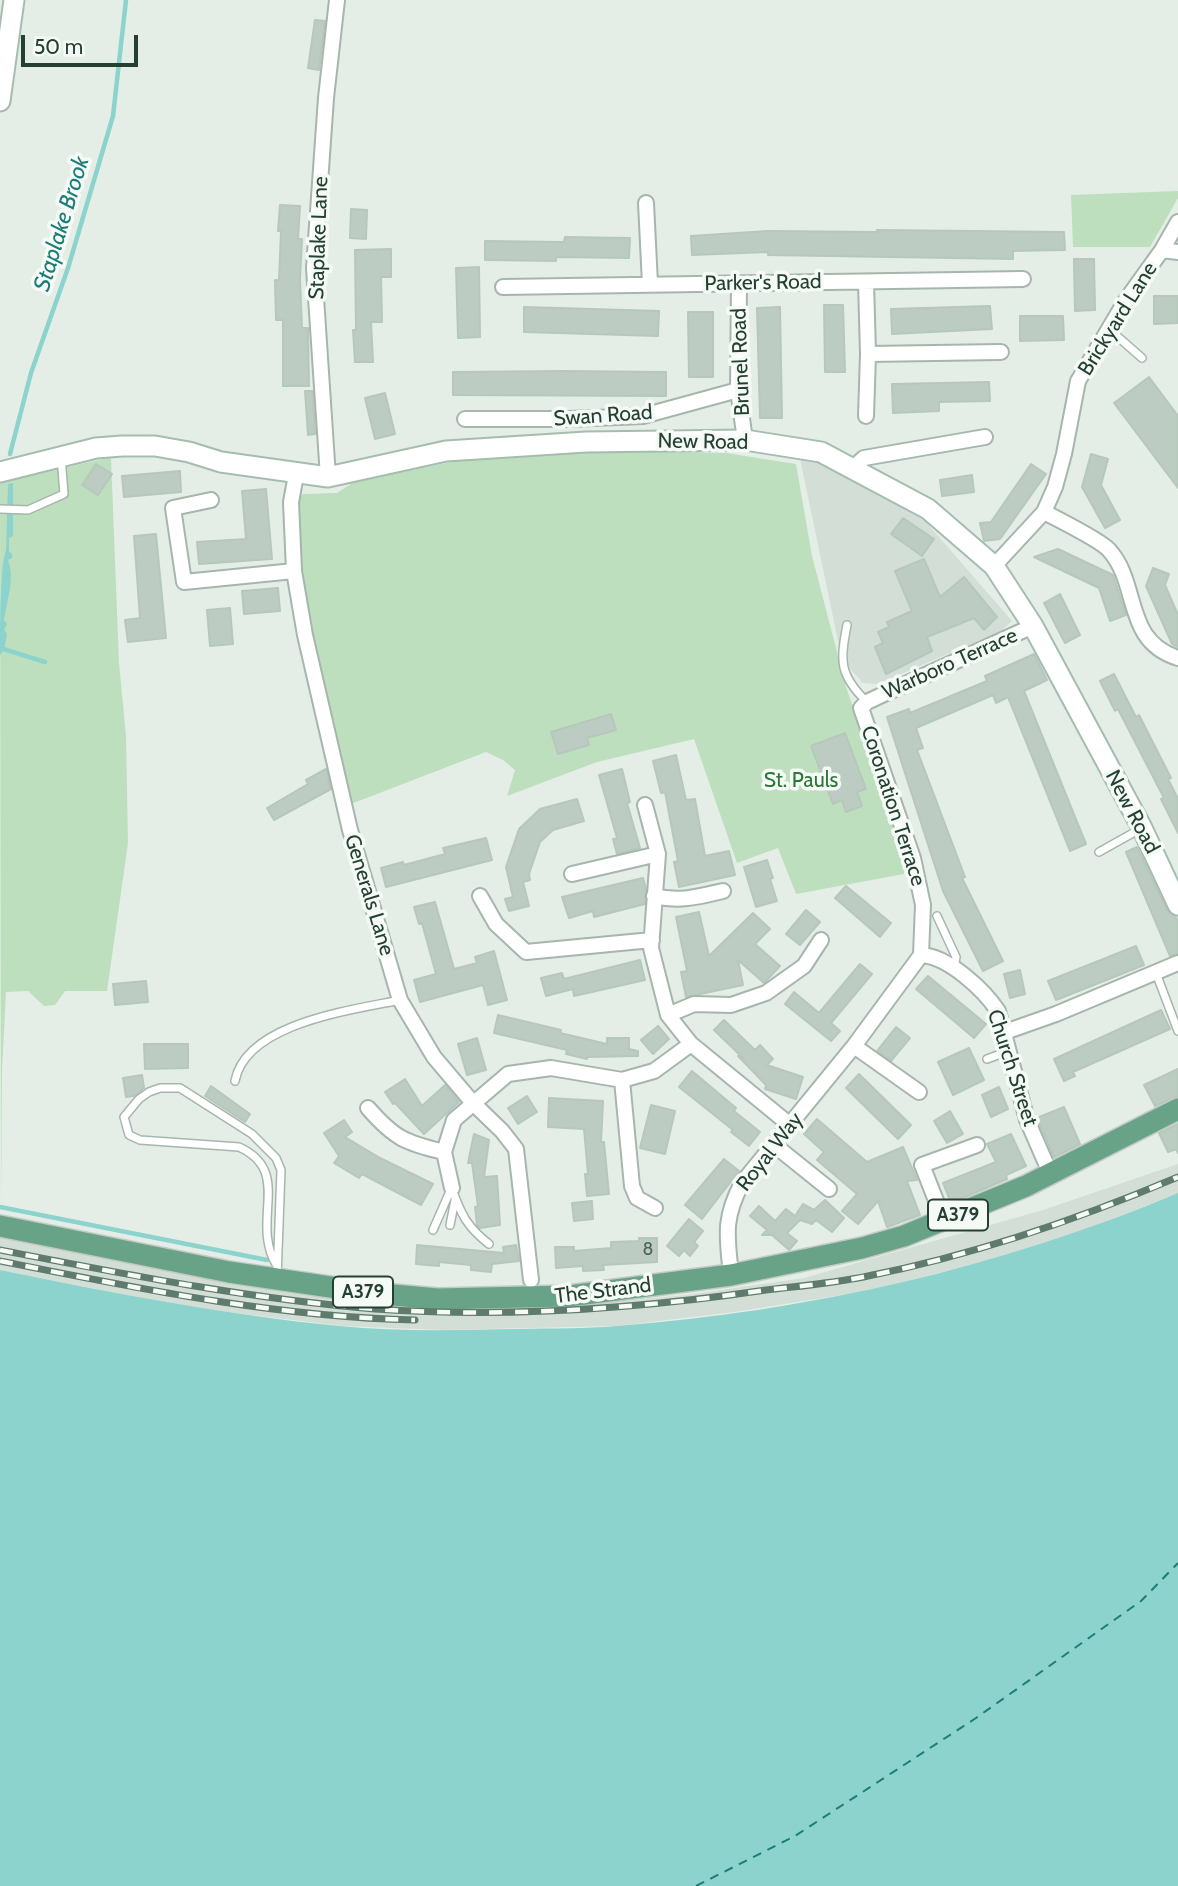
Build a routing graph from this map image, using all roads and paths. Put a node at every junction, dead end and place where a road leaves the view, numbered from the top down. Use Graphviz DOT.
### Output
graph roads {
  1 [pos="13,0"];
  2 [pos="337,0"];
  3 [pos="0,102"];
  4 [pos="646,203"];
  5 [pos="1178,222"];
  6 [pos="1162,250"];
  7 [pos="1178,252"];
  8 [pos="1023,279"];
  9 [pos="866,282"];
  10 [pos="650,284"];
  11 [pos="739,284"];
  12 [pos="503,287"];
  13 [pos="1108,329"];
  14 [pos="1001,352"];
  15 [pos="868,354"];
  16 [pos="1142,358"];
  17 [pos="738,390"];
  18 [pos="866,416"];
  19 [pos="465,419"];
  20 [pos="985,437"];
  21 [pos="745,440"];
  22 [pos="61,456"];
  23 [pos="853,468"];
  24 [pos="0,472"];
  25 [pos="296,475"];
  26 [pos="328,477"];
  27 [pos="211,500"];
  28 [pos="2,509"];
  29 [pos="1044,512"];
  30 [pos="994,566"];
  31 [pos="294,571"];
  32 [pos="847,625"];
  33 [pos="1033,626"];
  34 [pos="1178,658"];
  35 [pos="867,702"];
  36 [pos="645,805"];
  37 [pos="1142,828"];
  38 [pos="1099,852"];
  39 [pos="658,854"];
  40 [pos="572,874"];
  41 [pos="723,891"];
  42 [pos="480,896"];
  43 [pos="654,896"];
  44 [pos="1178,905"];
  45 [pos="937,916"];
  46 [pos="652,940"];
  47 [pos="821,940"];
  48 [pos="921,955"];
  49 [pos="1178,963"];
  50 [pos="954,970"];
  51 [pos="1156,973"];
  52 [pos="400,1000"];
  53 [pos="668,1015"];
  54 [pos="1178,1031"];
  55 [pos="1005,1032"];
  56 [pos="691,1044"];
  57 [pos="855,1046"];
  58 [pos="1010,1050"];
  59 [pos="986,1059"];
  60 [pos="622,1080"];
  61 [pos="235,1081"];
  62 [pos="919,1092"];
  63 [pos="473,1104"];
  64 [pos="368,1108"];
  65 [pos="1178,1109"];
  66 [pos="790,1125"];
  67 [pos="773,1144"];
  68 [pos="977,1145"];
  69 [pos="444,1152"];
  70 [pos="1051,1175"];
  71 [pos="830,1189"];
  72 [pos="453,1193"];
  73 [pos="655,1208"];
  74 [pos="944,1221"];
  75 [pos="0,1226"];
  76 [pos="450,1226"];
  77 [pos="433,1230"];
  78 [pos="489,1244"];
  79 [pos="277,1273"];
  80 [pos="731,1275"];
  81 [pos="531,1280"];
  1 -- 3 [label="street"];
  2 -- 26 [label="street, Staplake Lane"];
  4 -- 10 [label="street"];
  5 -- 6 [label="street, Brickyard Lane"];
  6 -- 7 [label="street"];
  6 -- 13 [label="street, Brickyard Lane"];
  8 -- 9 [label="street, Parker's Road"];
  9 -- 11 [label="street, Parker's Road"];
  9 -- 15 [label="street"];
  10 -- 11 [label="street, Parker's Road"];
  10 -- 12 [label="street, Parker's Road"];
  11 -- 17 [label="street, Brunel Road"];
  13 -- 16 [label="lane"];
  13 -- 29 [label="street, Brickyard Lane"];
  14 -- 15 [label="street"];
  15 -- 18 [label="street"];
  17 -- 19 [label="street, Swan Road"];
  17 -- 21 [label="street, Brunel Road"];
  20 -- 23 [label="street"];
  21 -- 23 [label="street, New Road"];
  21 -- 26 [label="street, New Road"];
  22 -- 24 [label="street, New Road"];
  22 -- 25 [label="street, New Road"];
  22 -- 28 [label="lane"];
  23 -- 30 [label="street, New Road"];
  25 -- 26 [label="street, New Road"];
  25 -- 31 [label="street, Generals Lane"];
  27 -- 31 [label="street"];
  29 -- 30 [label="street, Brickyard Lane"];
  29 -- 34 [label="street"];
  30 -- 33 [label="street, New Road"];
  31 -- 52 [label="street, Generals Lane"];
  32 -- 35 [label="lane"];
  33 -- 35 [label="street, Warboro Terrace"];
  33 -- 37 [label="street, New Road"];
  35 -- 48 [label="street, Coronation Terrace"];
  36 -- 39 [label="street"];
  37 -- 38 [label="lane"];
  37 -- 44 [label="street, New Road"];
  39 -- 40 [label="street"];
  39 -- 43 [label="street"];
  41 -- 43 [label="street"];
  42 -- 46 [label="street"];
  43 -- 46 [label="street"];
  45 -- 50 [label="lane"];
  46 -- 53 [label="street"];
  47 -- 53 [label="street"];
  48 -- 50 [label="street, Church Street"];
  48 -- 57 [label="street, Royal Way"];
  49 -- 51 [label="street"];
  50 -- 55 [label="street, Church Street"];
  51 -- 54 [label="lane"];
  51 -- 55 [label="street"];
  52 -- 61 [label="lane"];
  52 -- 63 [label="street, Generals Lane"];
  53 -- 56 [label="street"];
  55 -- 58 [label="street, Church Street"];
  56 -- 60 [label="street"];
  56 -- 66 [label="street"];
  57 -- 62 [label="street"];
  57 -- 66 [label="street, Royal Way"];
  58 -- 59 [label="lane"];
  58 -- 70 [label="street, Church Street"];
  60 -- 63 [label="street"];
  60 -- 73 [label="street"];
  63 -- 69 [label="street"];
  63 -- 81 [label="street, Generals Lane"];
  64 -- 69 [label="street"];
  65 -- 70 [label="main road, The Strand / A379"];
  66 -- 67 [label="street, Royal Way"];
  67 -- 71 [label="street"];
  67 -- 80 [label="street, Royal Way"];
  68 -- 74 [label="street"];
  69 -- 72 [label="street"];
  70 -- 74 [label="main road, The Strand / A379"];
  72 -- 76 [label="lane"];
  72 -- 77 [label="lane"];
  72 -- 78 [label="lane"];
  74 -- 80 [label="main road, The Strand / A379"];
  75 -- 79 [label="main road, The Strand / A379"];
  79 -- 79 [label="lane"];
  79 -- 80 [label="main road, The Strand / A379"];
}
